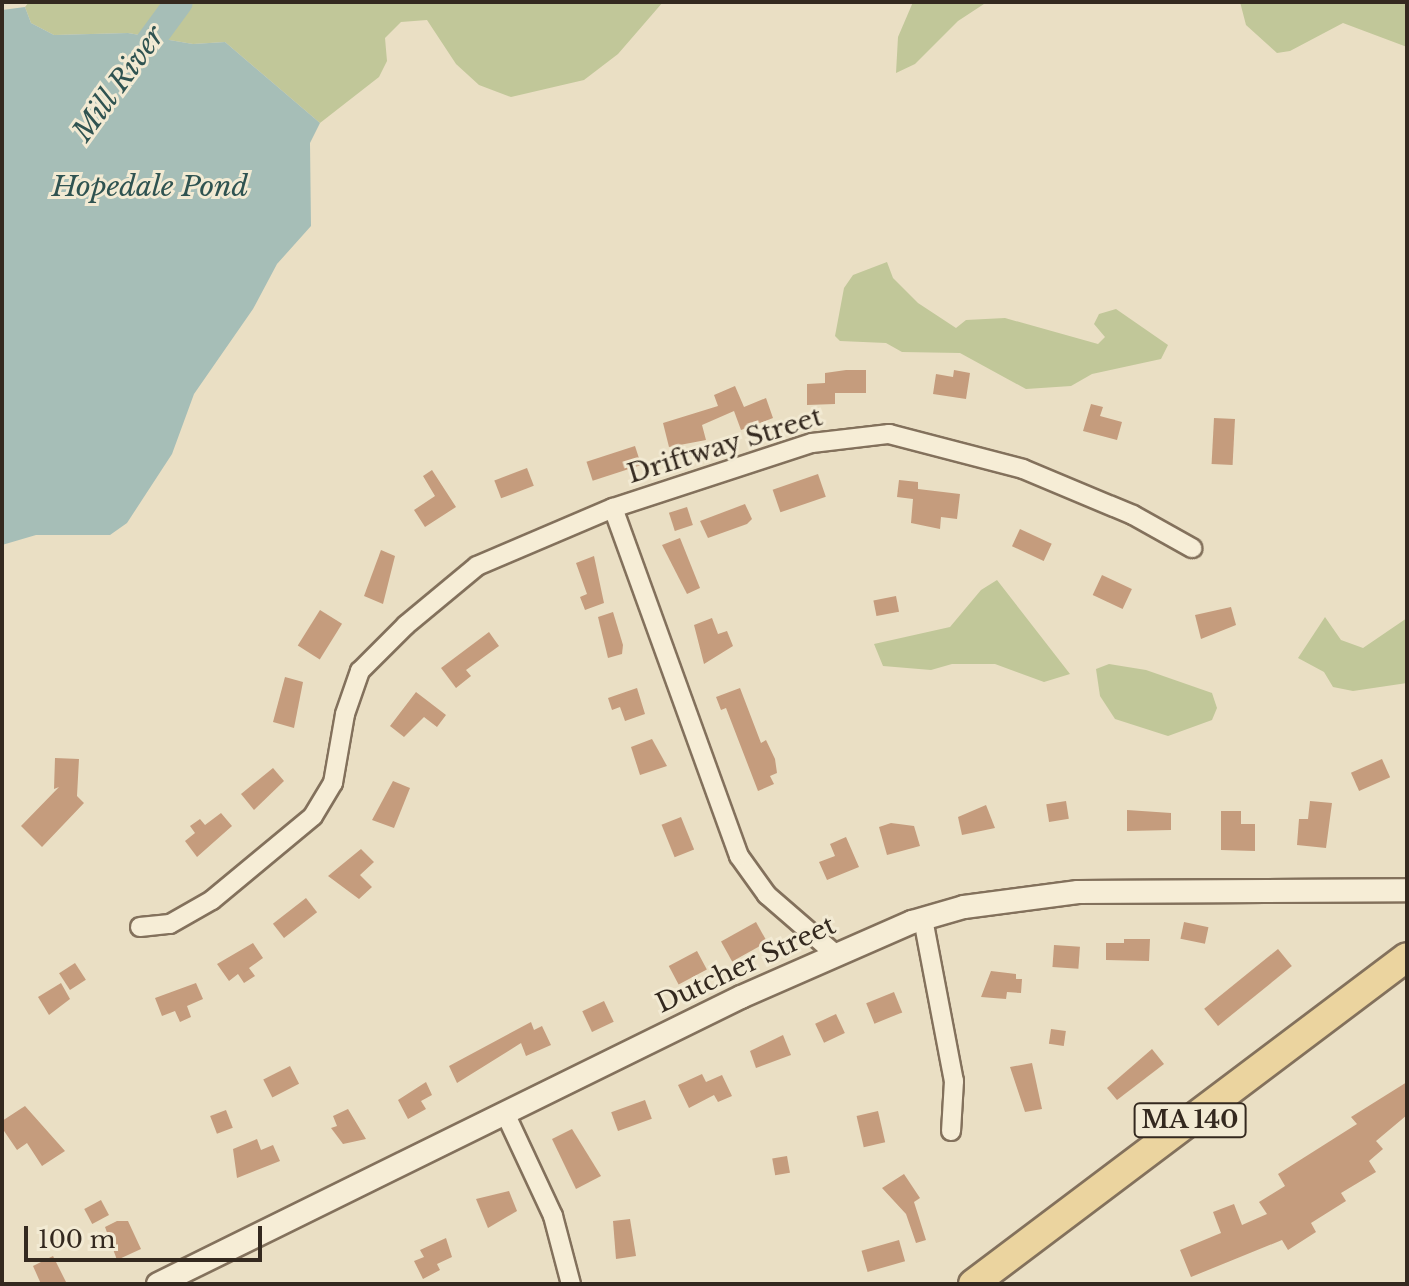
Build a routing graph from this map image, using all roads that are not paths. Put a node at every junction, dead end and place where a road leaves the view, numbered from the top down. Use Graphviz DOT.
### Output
graph roads {
  1 [pos="613,508"];
  2 [pos="1192,548"];
  3 [pos="1407,890"];
  4 [pos="923,919"];
  5 [pos="140,927"];
  6 [pos="834,953"];
  7 [pos="1407,957"];
  8 [pos="505,1113"];
  9 [pos="951,1131"];
  10 [pos="158,1284"];
  11 [pos="571,1284"];
  12 [pos="973,1284"];
  1 -- 2 [label="street, Driftway Street"];
  1 -- 5 [label="street"];
  1 -- 6 [label="street, Driftway Street"];
  3 -- 4 [label="street, Dutcher Street"];
  4 -- 6 [label="street, Dutcher Street"];
  4 -- 9 [label="street"];
  6 -- 8 [label="street, Dutcher Street"];
  7 -- 12 [label="main road, MA 140"];
  8 -- 10 [label="street, Dutcher Street"];
  8 -- 11 [label="street"];
}
